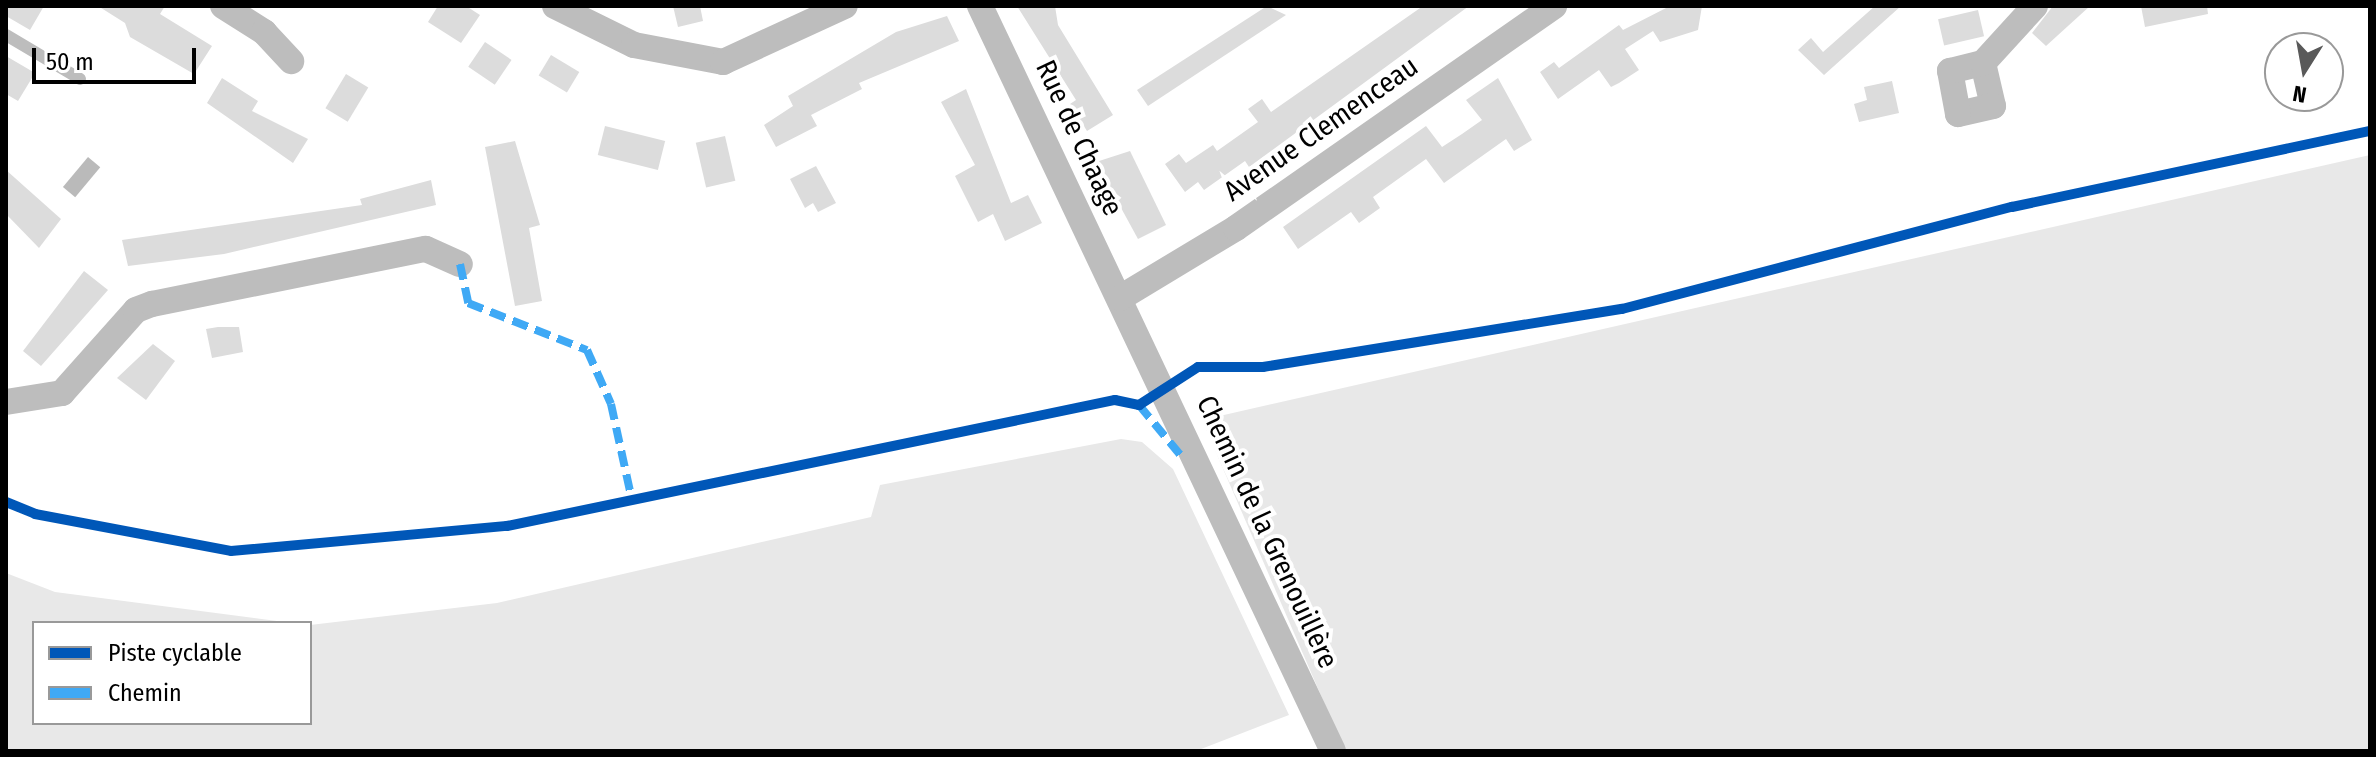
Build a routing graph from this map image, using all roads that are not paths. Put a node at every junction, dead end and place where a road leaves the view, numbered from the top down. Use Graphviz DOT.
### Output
graph roads {
  1 [pos="223,6"];
  2 [pos="555,6"];
  3 [pos="845,6"];
  4 [pos="980,6"];
  5 [pos="1554,6"];
  6 [pos="2035,6"];
  7 [pos="6,35"];
  8 [pos="291,61"];
  9 [pos="1983,63"];
  10 [pos="80,79"];
  11 [pos="460,264"];
  12 [pos="1120,298"];
  13 [pos="6,402"];
  14 [pos="1333,751"];
  1 -- 8 [label="street"];
  2 -- 3 [label="street"];
  4 -- 12 [label="street, Rue de Chaage"];
  5 -- 12 [label="street, Avenue Clemenceau"];
  6 -- 9 [label="street"];
  7 -- 10 [label="lane"];
  11 -- 13 [label="street"];
  12 -- 14 [label="street, Chemin de la Grenouillère"];
}
